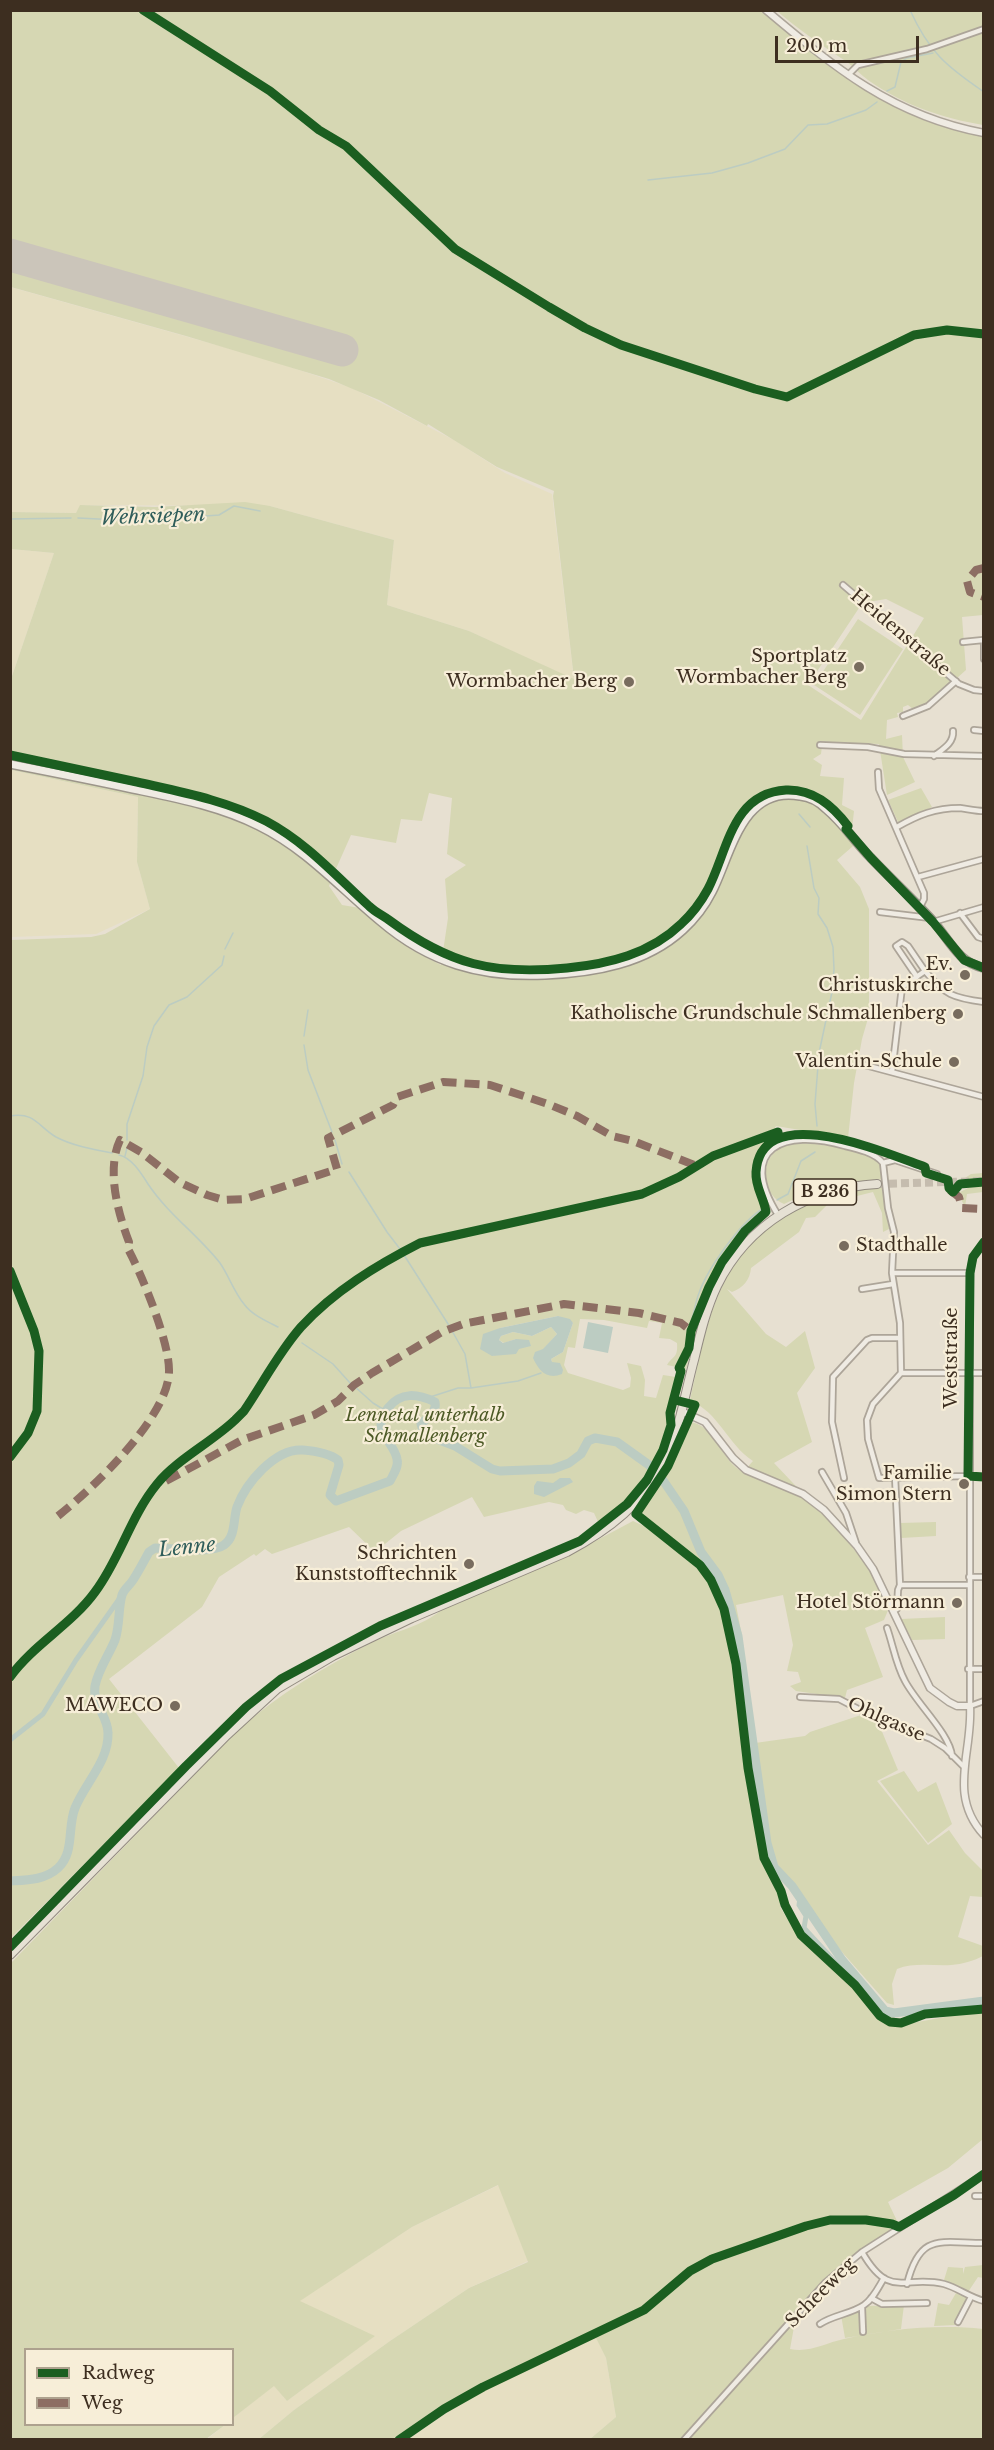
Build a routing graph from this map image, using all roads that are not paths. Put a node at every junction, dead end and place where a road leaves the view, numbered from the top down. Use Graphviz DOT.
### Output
graph roads {
  1 [pos="766,10"];
  2 [pos="984,29"];
  3 [pos="848,75"];
  4 [pos="984,134"];
  5 [pos="843,585"];
  6 [pos="983,640"];
  7 [pos="963,642"];
  8 [pos="984,659"];
  9 [pos="956,681"];
  10 [pos="984,691"];
  11 [pos="903,716"];
  12 [pos="953,730"];
  13 [pos="974,730"];
  14 [pos="984,731"];
  15 [pos="820,745"];
  16 [pos="934,756"];
  17 [pos="984,756"];
  18 [pos="10,764"];
  19 [pos="878,772"];
  20 [pos="984,810"];
  21 [pos="897,827"];
  22 [pos="984,859"];
  23 [pos="918,877"];
  24 [pos="920,907"];
  25 [pos="984,907"];
  26 [pos="880,912"];
  27 [pos="960,913"];
  28 [pos="932,920"];
  29 [pos="984,939"];
  30 [pos="984,968"];
  31 [pos="925,971"];
  32 [pos="916,977"];
  33 [pos="984,1002"];
  34 [pos="861,1064"];
  35 [pos="892,1072"];
  36 [pos="984,1097"];
  37 [pos="884,1162"];
  38 [pos="937,1174"];
  39 [pos="877,1184"];
  40 [pos="778,1215"];
  41 [pos="984,1242"];
  42 [pos="892,1273"];
  43 [pos="970,1273"];
  44 [pos="893,1284"];
  45 [pos="862,1289"];
  46 [pos="900,1338"];
  47 [pos="901,1373"];
  48 [pos="969,1373"];
  49 [pos="984,1373"];
  50 [pos="681,1412"];
  51 [pos="822,1472"];
  52 [pos="895,1476"];
  53 [pos="968,1477"];
  54 [pos="844,1478"];
  55 [pos="984,1478"];
  56 [pos="856,1546"];
  57 [pos="969,1577"];
  58 [pos="984,1577"];
  59 [pos="900,1585"];
  60 [pos="969,1585"];
  61 [pos="894,1611"];
  62 [pos="887,1628"];
  63 [pos="968,1669"];
  64 [pos="984,1669"];
  65 [pos="800,1697"];
  66 [pos="984,1701"];
  67 [pos="970,1706"];
  68 [pos="952,1756"];
  69 [pos="963,1766"];
  70 [pos="984,1835"];
  71 [pos="10,1955"];
  72 [pos="984,2174"];
  73 [pos="975,2196"];
  74 [pos="984,2196"];
  75 [pos="984,2243"];
  76 [pos="862,2252"];
  77 [pos="884,2278"];
  78 [pos="907,2284"];
  79 [pos="971,2297"];
  80 [pos="871,2298"];
  81 [pos="984,2301"];
  82 [pos="927,2302"];
  83 [pos="862,2307"];
  84 [pos="958,2322"];
  85 [pos="820,2324"];
  86 [pos="863,2332"];
  87 [pos="684,2439"];
  1 -- 3 [label="street"];
  2 -- 3 [label="street"];
  3 -- 4 [label="street"];
  5 -- 9 [label="street, Heidenstraße"];
  6 -- 7 [label="street"];
  6 -- 8 [label="street"];
  9 -- 10 [label="street, Heidenstraße"];
  9 -- 11 [label="street, Heidenstraße"];
  12 -- 16 [label="street"];
  13 -- 14 [label="street"];
  15 -- 16 [label="street"];
  16 -- 17 [label="street"];
  18 -- 24 [label="main road"];
  19 -- 21 [label="street"];
  20 -- 21 [label="street"];
  21 -- 23 [label="street"];
  22 -- 23 [label="street"];
  23 -- 24 [label="street"];
  24 -- 28 [label="main road"];
  25 -- 27 [label="street"];
  26 -- 28 [label="street"];
  27 -- 28 [label="street"];
  27 -- 29 [label="street"];
  28 -- 30 [label="main road"];
  31 -- 32 [label="street"];
  31 -- 32 [label="street"];
  31 -- 33 [label="street"];
  32 -- 35 [label="street"];
  34 -- 35 [label="street"];
  35 -- 36 [label="street"];
  37 -- 38 [label="street"];
  37 -- 40 [label="street"];
  37 -- 42 [label="street"];
  39 -- 40 [label="main road, B 236"];
  40 -- 50 [label="main road, B 236"];
  41 -- 43 [label="street, Weststraße"];
  42 -- 43 [label="street"];
  42 -- 44 [label="street"];
  43 -- 48 [label="street, Weststraße"];
  44 -- 45 [label="street"];
  44 -- 46 [label="street"];
  46 -- 47 [label="street"];
  46 -- 54 [label="street"];
  47 -- 48 [label="street"];
  47 -- 52 [label="street"];
  48 -- 49 [label="street"];
  48 -- 53 [label="street, Weststraße"];
  50 -- 56 [label="street"];
  50 -- 71 [label="main road, B 236"];
  51 -- 56 [label="street"];
  52 -- 53 [label="street"];
  52 -- 59 [label="street"];
  53 -- 55 [label="street"];
  53 -- 57 [label="street, Weststraße"];
  56 -- 61 [label="street"];
  57 -- 58 [label="street"];
  57 -- 60 [label="street, Weststraße"];
  59 -- 60 [label="street"];
  59 -- 61 [label="street"];
  60 -- 63 [label="street, Weststraße"];
  61 -- 67 [label="street"];
  62 -- 68 [label="street"];
  63 -- 64 [label="street"];
  63 -- 67 [label="street, Weststraße"];
  65 -- 68 [label="street, Ohlgasse"];
  66 -- 67 [label="street"];
  67 -- 69 [label="street"];
  68 -- 69 [label="street, Ohlgasse"];
  69 -- 70 [label="street"];
  72 -- 76 [label="street, Scheeweg"];
  73 -- 74 [label="street"];
  75 -- 78 [label="street"];
  76 -- 77 [label="street"];
  76 -- 87 [label="street, Scheeweg"];
  77 -- 78 [label="street"];
  77 -- 80 [label="street"];
  78 -- 79 [label="street"];
  79 -- 81 [label="street"];
  79 -- 84 [label="street"];
  80 -- 82 [label="street"];
  80 -- 83 [label="street"];
  83 -- 85 [label="street"];
  83 -- 86 [label="street"];
}
